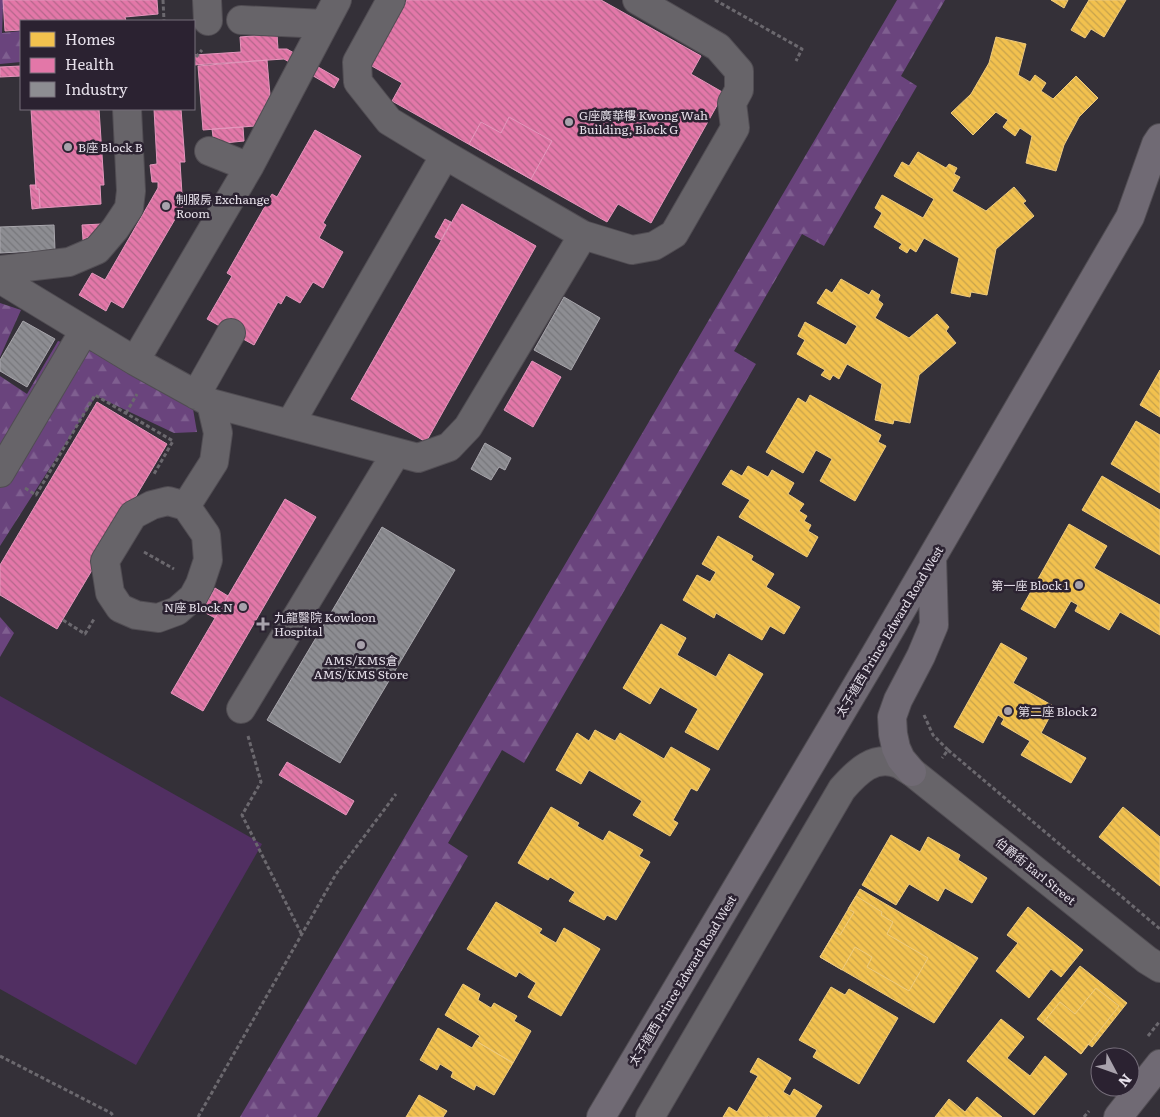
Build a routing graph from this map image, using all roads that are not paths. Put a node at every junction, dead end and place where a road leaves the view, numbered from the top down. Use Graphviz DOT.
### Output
graph roads {
  1 [pos="337,0"];
  2 [pos="391,0"];
  3 [pos="637,0"];
  4 [pos="242,20"];
  5 [pos="324,24"];
  6 [pos="127,110"];
  7 [pos="1160,138"];
  8 [pos="209,151"];
  9 [pos="445,155"];
  10 [pos="249,167"];
  11 [pos="1160,194"];
  12 [pos="1130,217"];
  13 [pos="583,235"];
  14 [pos="0,270"];
  15 [pos="0,279"];
  16 [pos="84,331"];
  17 [pos="231,333"];
  18 [pos="135,361"];
  19 [pos="204,399"];
  20 [pos="290,424"];
  21 [pos="396,453"];
  22 [pos="0,473"];
  23 [pos="186,506"];
  24 [pos="932,557"];
  25 [pos="241,709"];
  26 [pos="918,777"];
  27 [pos="1160,968"];
  28 [pos="1160,1064"];
  29 [pos="601,1117"];
  30 [pos="650,1117"];
  31 [pos="1118,1117"];
  1 -- 5 [label="street"];
  2 -- 9 [label="street"];
  3 -- 13 [label="street"];
  4 -- 5 [label="street"];
  5 -- 10 [label="street"];
  6 -- 14 [label="street"];
  7 -- 12 [label="main road, 太子道西 Prince Edward Road West"];
  8 -- 10 [label="street"];
  9 -- 13 [label="street"];
  9 -- 20 [label="street"];
  10 -- 18 [label="street"];
  11 -- 12 [label="main road"];
  12 -- 24 [label="main road, 太子道西 Prince Edward Road West"];
  13 -- 21 [label="street"];
  15 -- 16 [label="street"];
  16 -- 18 [label="street"];
  16 -- 22 [label="street"];
  17 -- 19 [label="street"];
  18 -- 19 [label="street"];
  19 -- 20 [label="street"];
  19 -- 23 [label="street"];
  20 -- 21 [label="street"];
  21 -- 25 [label="street"];
  23 -- 23 [label="street"];
  24 -- 26 [label="main road"];
  24 -- 29 [label="main road, 太子道西 Prince Edward Road West"];
  26 -- 27 [label="street, 伯爵街 Earl Street"];
  26 -- 30 [label="street"];
  28 -- 31 [label="main road"];
}
